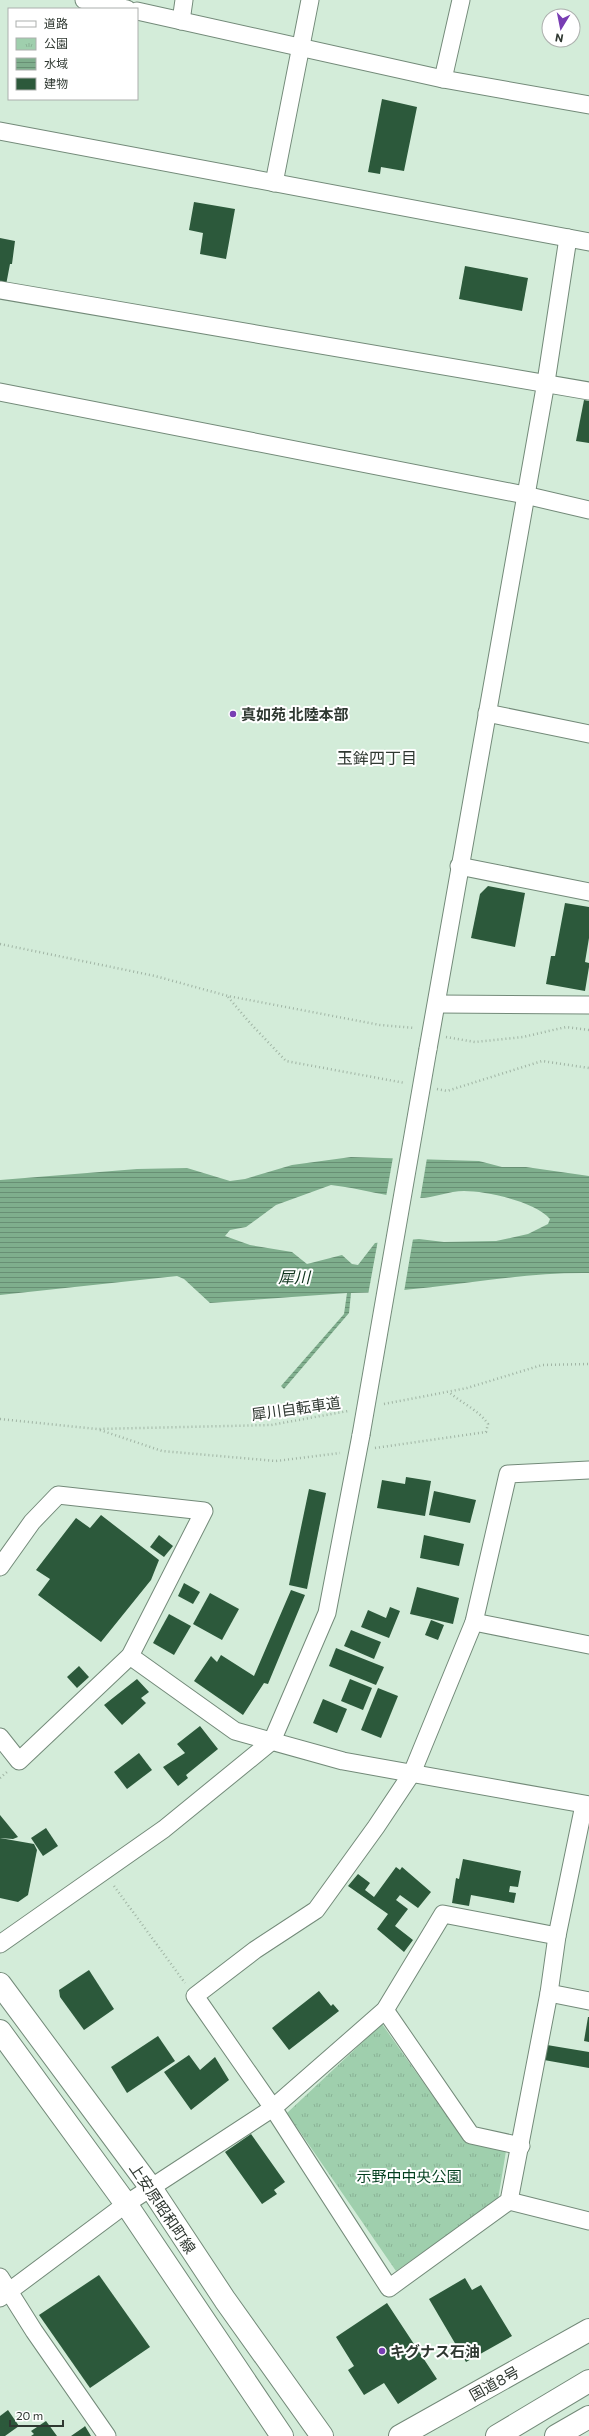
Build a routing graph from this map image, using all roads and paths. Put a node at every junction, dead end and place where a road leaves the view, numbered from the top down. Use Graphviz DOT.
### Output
graph roads {
  1 [pos="84,0"];
  2 [pos="184,0"];
  3 [pos="310,0"];
  4 [pos="461,0"];
  5 [pos="122,8"];
  6 [pos="138,11"];
  7 [pos="181,20"];
  8 [pos="302,47"];
  9 [pos="443,79"];
  10 [pos="589,105"];
  11 [pos="0,131"];
  12 [pos="274,183"];
  13 [pos="568,238"];
  14 [pos="589,242"];
  15 [pos="0,290"];
  16 [pos="546,382"];
  17 [pos="589,391"];
  18 [pos="0,392"];
  19 [pos="525,495"];
  20 [pos="589,510"];
  21 [pos="487,713"];
  22 [pos="589,734"];
  23 [pos="459,866"];
  24 [pos="589,892"];
  25 [pos="0,944"];
  26 [pos="228,996"];
  27 [pos="437,1004"];
  28 [pos="589,1005"];
  29 [pos="589,1030"];
  30 [pos="438,1033"];
  31 [pos="589,1068"];
  32 [pos="408,1084"];
  33 [pos="431,1088"];
  34 [pos="589,1364"];
  35 [pos="449,1392"];
  36 [pos="381,1405"];
  37 [pos="351,1411"];
  38 [pos="0,1419"];
  39 [pos="97,1429"];
  40 [pos="360,1443"];
  41 [pos="589,1470"];
  42 [pos="0,1567"];
  43 [pos="474,1622"];
  44 [pos="589,1645"];
  45 [pos="130,1656"];
  46 [pos="0,1736"];
  47 [pos="272,1741"];
  48 [pos="412,1773"];
  49 [pos="586,1805"];
  50 [pos="103,1872"];
  51 [pos="557,1936"];
  52 [pos="0,1944"];
  53 [pos="0,1984"];
  54 [pos="549,1993"];
  55 [pos="195,1996"];
  56 [pos="589,2001"];
  57 [pos="385,2010"];
  58 [pos="0,2031"];
  59 [pos="274,2108"];
  60 [pos="521,2146"];
  61 [pos="151,2188"];
  62 [pos="509,2201"];
  63 [pos="126,2204"];
  64 [pos="589,2221"];
  65 [pos="0,2277"];
  66 [pos="5,2294"];
  67 [pos="589,2330"];
  68 [pos="589,2381"];
  69 [pos="589,2417"];
  70 [pos="107,2436"];
  71 [pos="282,2436"];
  72 [pos="322,2436"];
  73 [pos="400,2436"];
  74 [pos="497,2436"];
  75 [pos="556,2436"];
  1 -- 5 [label="street"];
  2 -- 7 [label="street"];
  3 -- 8 [label="street"];
  4 -- 9 [label="street"];
  6 -- 7 [label="street"];
  7 -- 8 [label="street"];
  8 -- 9 [label="street"];
  8 -- 12 [label="street"];
  9 -- 10 [label="street"];
  11 -- 12 [label="street"];
  12 -- 13 [label="street"];
  13 -- 14 [label="street"];
  13 -- 16 [label="street"];
  15 -- 16 [label="street"];
  16 -- 17 [label="street"];
  16 -- 19 [label="street"];
  18 -- 19 [label="street"];
  19 -- 20 [label="street"];
  19 -- 21 [label="street"];
  21 -- 22 [label="street"];
  21 -- 23 [label="street"];
  23 -- 24 [label="street"];
  23 -- 27 [label="street"];
  25 -- 26 [label="path"];
  26 -- 30 [label="path"];
  26 -- 32 [label="path"];
  27 -- 28 [label="street"];
  27 -- 30 [label="street"];
  29 -- 30 [label="path"];
  30 -- 40 [label="street, bridge"];
  31 -- 33 [label="path"];
  34 -- 35 [label="path"];
  35 -- 36 [label="path"];
  35 -- 40 [label="path"];
  37 -- 39 [label="path, 犀川自転車道"];
  38 -- 39 [label="path, 犀川自転車道"];
  39 -- 40 [label="path"];
  40 -- 47 [label="street"];
  41 -- 43 [label="street"];
  42 -- 45 [label="street"];
  43 -- 44 [label="street"];
  43 -- 48 [label="street"];
  45 -- 46 [label="street"];
  45 -- 47 [label="street"];
  47 -- 48 [label="street"];
  47 -- 50 [label="street"];
  48 -- 49 [label="street"];
  48 -- 55 [label="street"];
  49 -- 51 [label="street"];
  50 -- 52 [label="street"];
  50 -- 55 [label="path"];
  51 -- 54 [label="street"];
  51 -- 57 [label="street"];
  53 -- 61 [label="main road, 上安原昭和町線"];
  54 -- 56 [label="street"];
  54 -- 60 [label="street"];
  55 -- 59 [label="street"];
  57 -- 59 [label="street"];
  57 -- 60 [label="street"];
  58 -- 63 [label="main road, 上安原昭和町線"];
  59 -- 61 [label="street"];
  59 -- 62 [label="street"];
  60 -- 62 [label="street"];
  61 -- 63 [label="street"];
  61 -- 72 [label="main road, 上安原昭和町線"];
  62 -- 64 [label="street"];
  63 -- 66 [label="street"];
  63 -- 71 [label="main road, 上安原昭和町線"];
  65 -- 66 [label="street"];
  66 -- 70 [label="street"];
  67 -- 73 [label="main road, 国道8号"];
  68 -- 74 [label="main road"];
  69 -- 75 [label="main road"];
}
